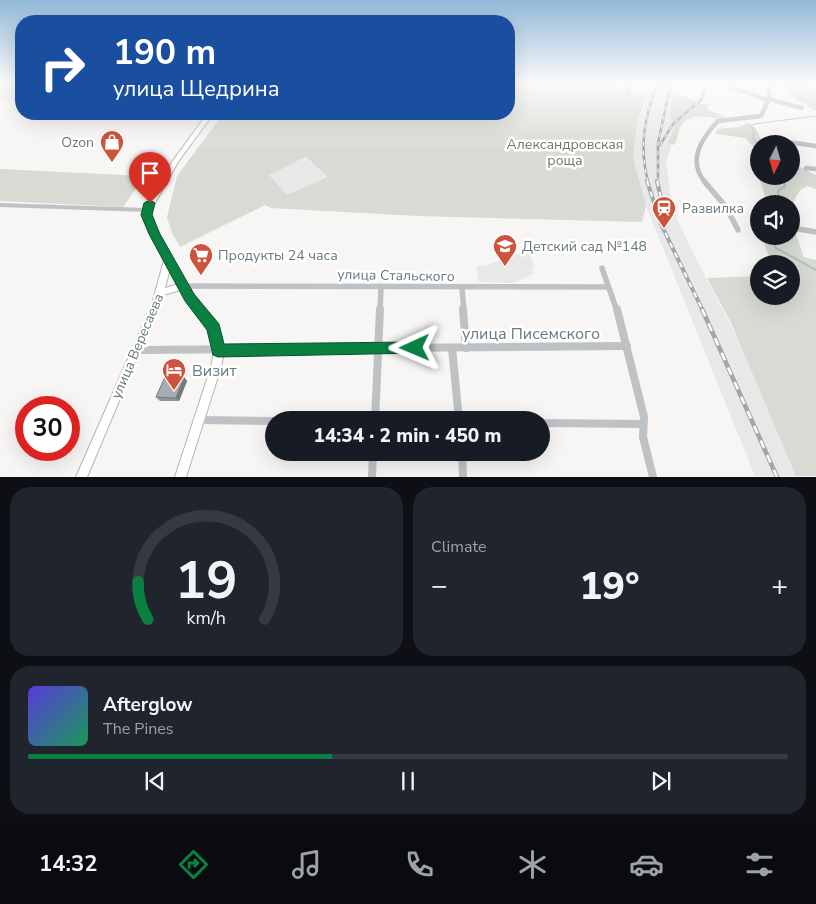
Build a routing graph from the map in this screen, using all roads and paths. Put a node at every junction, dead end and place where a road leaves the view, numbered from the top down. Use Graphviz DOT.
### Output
graph roads {
  1 [pos="766,105"];
  2 [pos="790,105"];
  3 [pos="802,108"];
  4 [pos="206,120"];
  5 [pos="800,144"];
  6 [pos="816,146"];
  7 [pos="806,168"];
  8 [pos="816,169"];
  9 [pos="0,205"];
  10 [pos="147,210"];
  11 [pos="800,229"];
  12 [pos="738,230"];
  13 [pos="816,232"];
  14 [pos="168,260"];
  15 [pos="602,268"];
  16 [pos="183,286"];
  17 [pos="382,287"];
  18 [pos="608,287"];
  19 [pos="462,288"];
  20 [pos="161,292"];
  21 [pos="627,346"];
  22 [pos="452,348"];
  23 [pos="466,348"];
  24 [pos="378,349"];
  25 [pos="136,350"];
  26 [pos="218,351"];
  27 [pos="375,411"];
  28 [pos="458,411"];
  29 [pos="198,420"];
  30 [pos="265,421"];
  31 [pos="550,423"];
  32 [pos="642,424"];
  33 [pos="373,461"];
  34 [pos="462,461"];
  35 [pos="81,476"];
  36 [pos="180,476"];
  37 [pos="372,476"];
  38 [pos="463,476"];
  39 [pos="653,476"];
  1 -- 12 [label="street"];
  2 -- 3 [label="street"];
  4 -- 10 [label="main road"];
  5 -- 6 [label="street"];
  7 -- 8 [label="street"];
  9 -- 10 [label="street"];
  10 -- 14 [label="main road"];
  11 -- 13 [label="street"];
  14 -- 16 [label="main road"];
  14 -- 20 [label="main road, улица Вересаева"];
  15 -- 18 [label="street"];
  16 -- 17 [label="street, улица Стальского"];
  16 -- 20 [label="main road"];
  16 -- 26 [label="main road"];
  17 -- 19 [label="street, улица Стальского"];
  17 -- 24 [label="street"];
  18 -- 19 [label="street, улица Стальского"];
  18 -- 21 [label="street"];
  19 -- 23 [label="street"];
  20 -- 25 [label="main road, улица Вересаева"];
  21 -- 23 [label="street, улица Писемского"];
  21 -- 32 [label="street"];
  22 -- 23 [label="street, улица Писемского"];
  22 -- 24 [label="street, улица Писемского"];
  22 -- 28 [label="street"];
  24 -- 26 [label="street, улица Писемского"];
  24 -- 27 [label="street"];
  25 -- 26 [label="street, улица Писемского"];
  25 -- 35 [label="main road, улица Вересаева"];
  26 -- 29 [label="main road"];
  29 -- 30 [label="street"];
  29 -- 36 [label="main road"];
  31 -- 32 [label="street"];
  32 -- 39 [label="street"];
  33 -- 37 [label="street"];
  34 -- 38 [label="street"];
}
